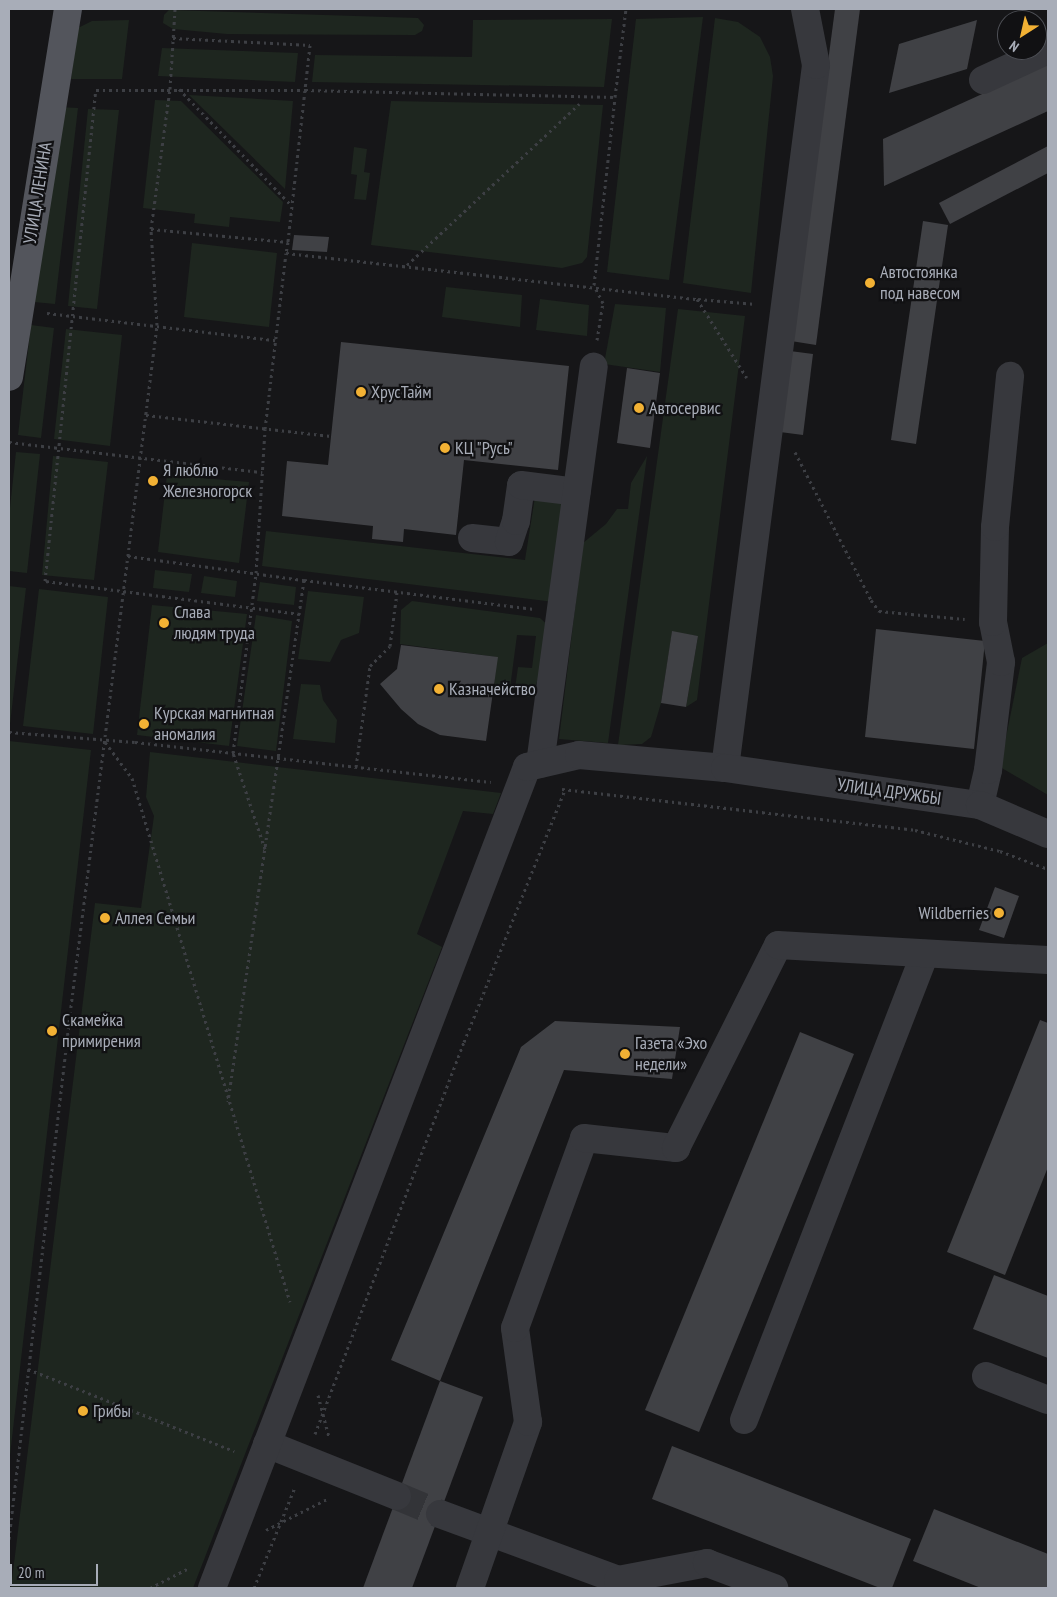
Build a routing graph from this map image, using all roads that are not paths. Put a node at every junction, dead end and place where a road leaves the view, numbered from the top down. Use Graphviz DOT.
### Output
graph roads {
  1 [pos="68,9"];
  2 [pos="805,9"];
  3 [pos="1048,50"];
  4 [pos="982,80"];
  5 [pos="594,367"];
  6 [pos="1010,376"];
  7 [pos="9,377"];
  8 [pos="577,492"];
  9 [pos="472,538"];
  10 [pos="540,764"];
  11 [pos="725,768"];
  12 [pos="980,805"];
  13 [pos="1048,834"];
  14 [pos="925,954"];
  15 [pos="1048,960"];
  16 [pos="986,1376"];
  17 [pos="1048,1400"];
  18 [pos="744,1420"];
  19 [pos="264,1453"];
  20 [pos="397,1496"];
  21 [pos="440,1514"];
  22 [pos="489,1533"];
  23 [pos="212,1588"];
  24 [pos="470,1588"];
  25 [pos="774,1588"];
  1 -- 7 [label="main road, УЛИЦА ЛЕНИНА"];
  2 -- 11 [label="street"];
  3 -- 4 [label="street"];
  5 -- 8 [label="street"];
  6 -- 12 [label="street"];
  8 -- 9 [label="street"];
  8 -- 10 [label="street"];
  10 -- 11 [label="street, УЛИЦА ДРУЖБЫ"];
  10 -- 19 [label="street"];
  11 -- 12 [label="street, УЛИЦА ДРУЖБЫ"];
  12 -- 13 [label="street, УЛИЦА ДРУЖБЫ"];
  14 -- 15 [label="street"];
  14 -- 18 [label="street"];
  14 -- 22 [label="street"];
  16 -- 17 [label="street"];
  19 -- 20 [label="street"];
  19 -- 23 [label="street"];
  21 -- 22 [label="street"];
  22 -- 24 [label="street"];
  22 -- 25 [label="street"];
}
